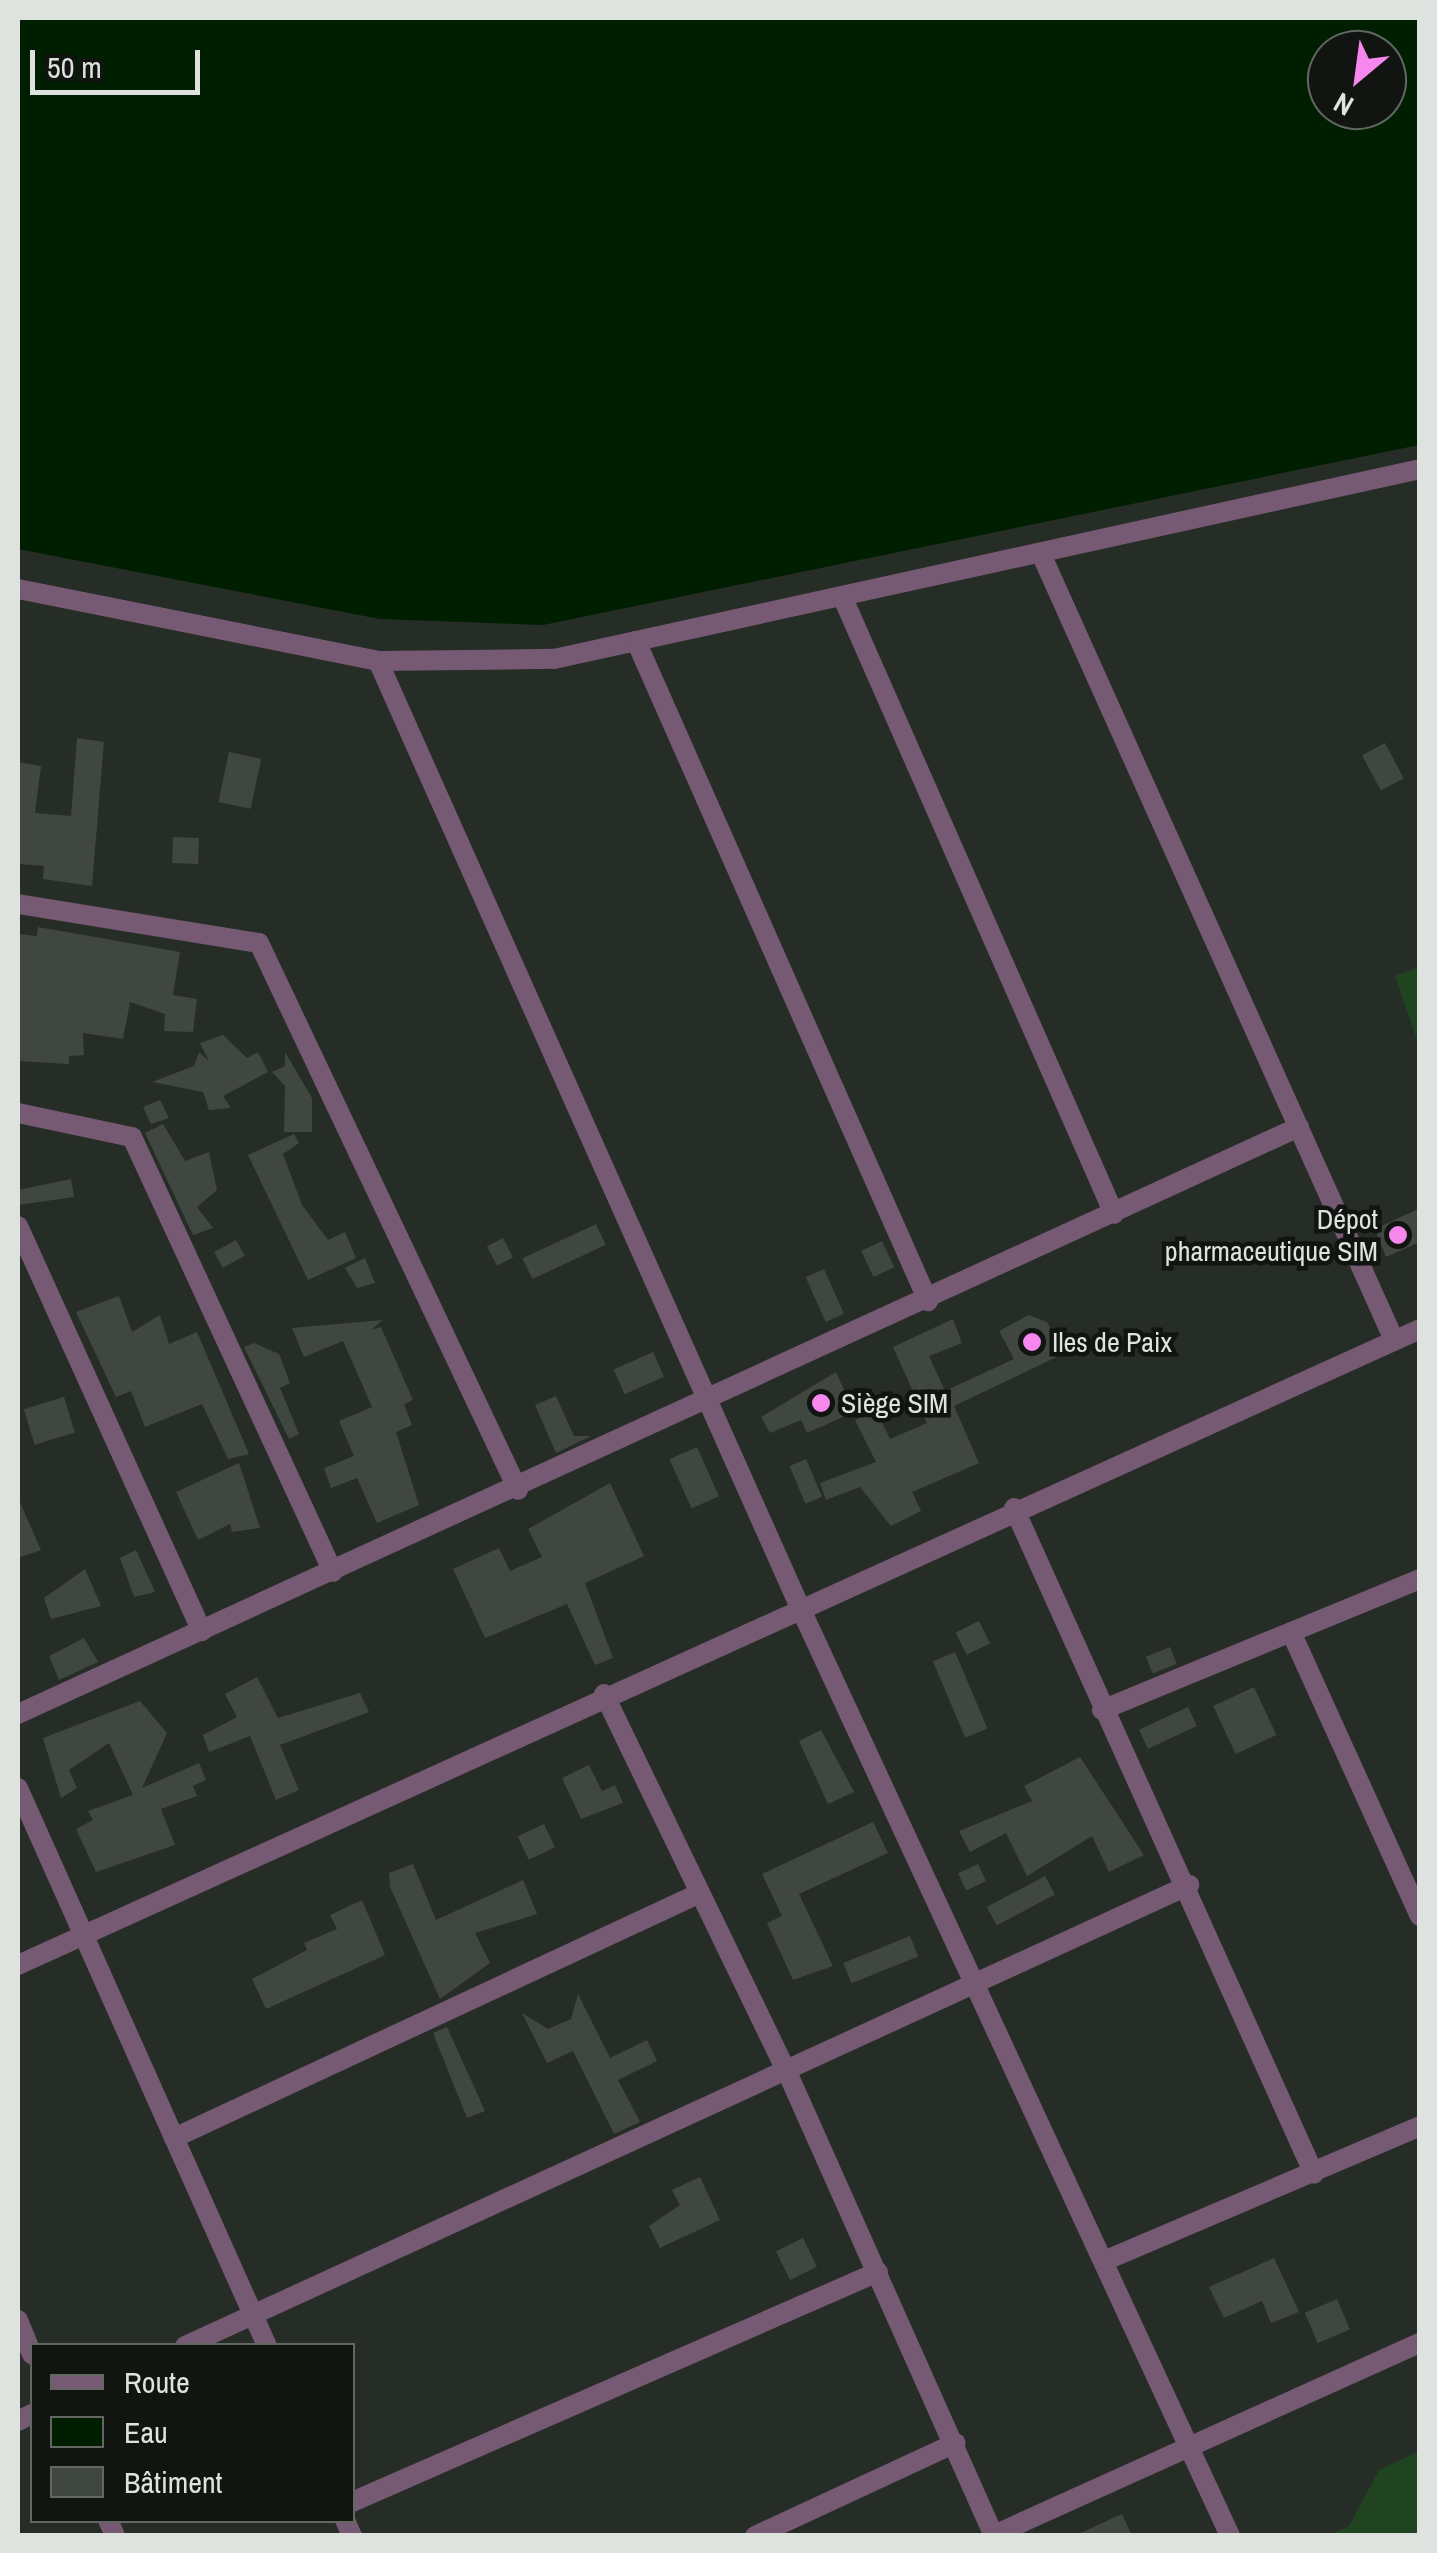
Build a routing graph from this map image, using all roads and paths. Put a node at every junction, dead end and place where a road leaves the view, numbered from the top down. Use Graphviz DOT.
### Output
graph roads {
  1 [pos="1420,468"];
  2 [pos="1042,556"];
  3 [pos="18,589"];
  4 [pos="842,596"];
  5 [pos="636,642"];
  6 [pos="378,661"];
  7 [pos="18,904"];
  8 [pos="18,1113"];
  9 [pos="1298,1127"];
  10 [pos="1114,1214"];
  11 [pos="18,1226"];
  12 [pos="928,1301"];
  13 [pos="1420,1329"];
  14 [pos="1394,1340"];
  15 [pos="710,1404"];
  16 [pos="518,1490"];
  17 [pos="1014,1508"];
  18 [pos="333,1572"];
  19 [pos="1420,1579"];
  20 [pos="798,1603"];
  21 [pos="202,1631"];
  22 [pos="1290,1632"];
  23 [pos="604,1694"];
  24 [pos="1102,1710"];
  25 [pos="18,1714"];
  26 [pos="18,1788"];
  27 [pos="1188,1884"];
  28 [pos="700,1893"];
  29 [pos="1420,1916"];
  30 [pos="83,1935"];
  31 [pos="18,1966"];
  32 [pos="977,1988"];
  33 [pos="788,2074"];
  34 [pos="1420,2126"];
  35 [pos="174,2138"];
  36 [pos="1314,2174"];
  37 [pos="1104,2261"];
  38 [pos="878,2272"];
  39 [pos="253,2315"];
  40 [pos="18,2320"];
  41 [pos="191,2343"];
  42 [pos="266,2343"];
  43 [pos="1420,2343"];
  44 [pos="30,2349"];
  45 [pos="955,2443"];
  46 [pos="1190,2447"];
  47 [pos="355,2501"];
  48 [pos="994,2535"];
  49 [pos="755,2536"];
  50 [pos="1230,2536"];
  1 -- 2 [label="street"];
  2 -- 4 [label="street"];
  2 -- 9 [label="street"];
  3 -- 6 [label="street"];
  4 -- 5 [label="street"];
  4 -- 10 [label="street"];
  5 -- 6 [label="street"];
  5 -- 12 [label="street"];
  6 -- 15 [label="street"];
  7 -- 16 [label="street"];
  8 -- 18 [label="street"];
  9 -- 10 [label="street"];
  9 -- 14 [label="street"];
  10 -- 12 [label="street"];
  11 -- 21 [label="street"];
  12 -- 15 [label="street"];
  13 -- 14 [label="street"];
  14 -- 17 [label="street"];
  15 -- 16 [label="street"];
  15 -- 20 [label="street"];
  16 -- 18 [label="street"];
  17 -- 20 [label="street"];
  17 -- 24 [label="street"];
  18 -- 21 [label="street"];
  19 -- 22 [label="street"];
  20 -- 23 [label="street"];
  20 -- 32 [label="street"];
  21 -- 25 [label="street"];
  22 -- 24 [label="street"];
  22 -- 29 [label="street"];
  23 -- 28 [label="street"];
  23 -- 30 [label="street"];
  24 -- 27 [label="street"];
  26 -- 30 [label="street"];
  27 -- 32 [label="street"];
  27 -- 36 [label="street"];
  28 -- 33 [label="street"];
  28 -- 35 [label="street"];
  30 -- 31 [label="street"];
  30 -- 35 [label="street"];
  32 -- 33 [label="street"];
  32 -- 37 [label="street"];
  33 -- 38 [label="street"];
  33 -- 39 [label="street"];
  34 -- 36 [label="street"];
  35 -- 39 [label="street"];
  36 -- 37 [label="street"];
  37 -- 46 [label="street"];
  38 -- 45 [label="street"];
  38 -- 47 [label="street"];
  39 -- 41 [label="street"];
  39 -- 42 [label="street"];
  40 -- 44 [label="street"];
  43 -- 46 [label="street"];
  45 -- 48 [label="street"];
  45 -- 49 [label="street"];
  46 -- 48 [label="street"];
  46 -- 50 [label="street"];
}
